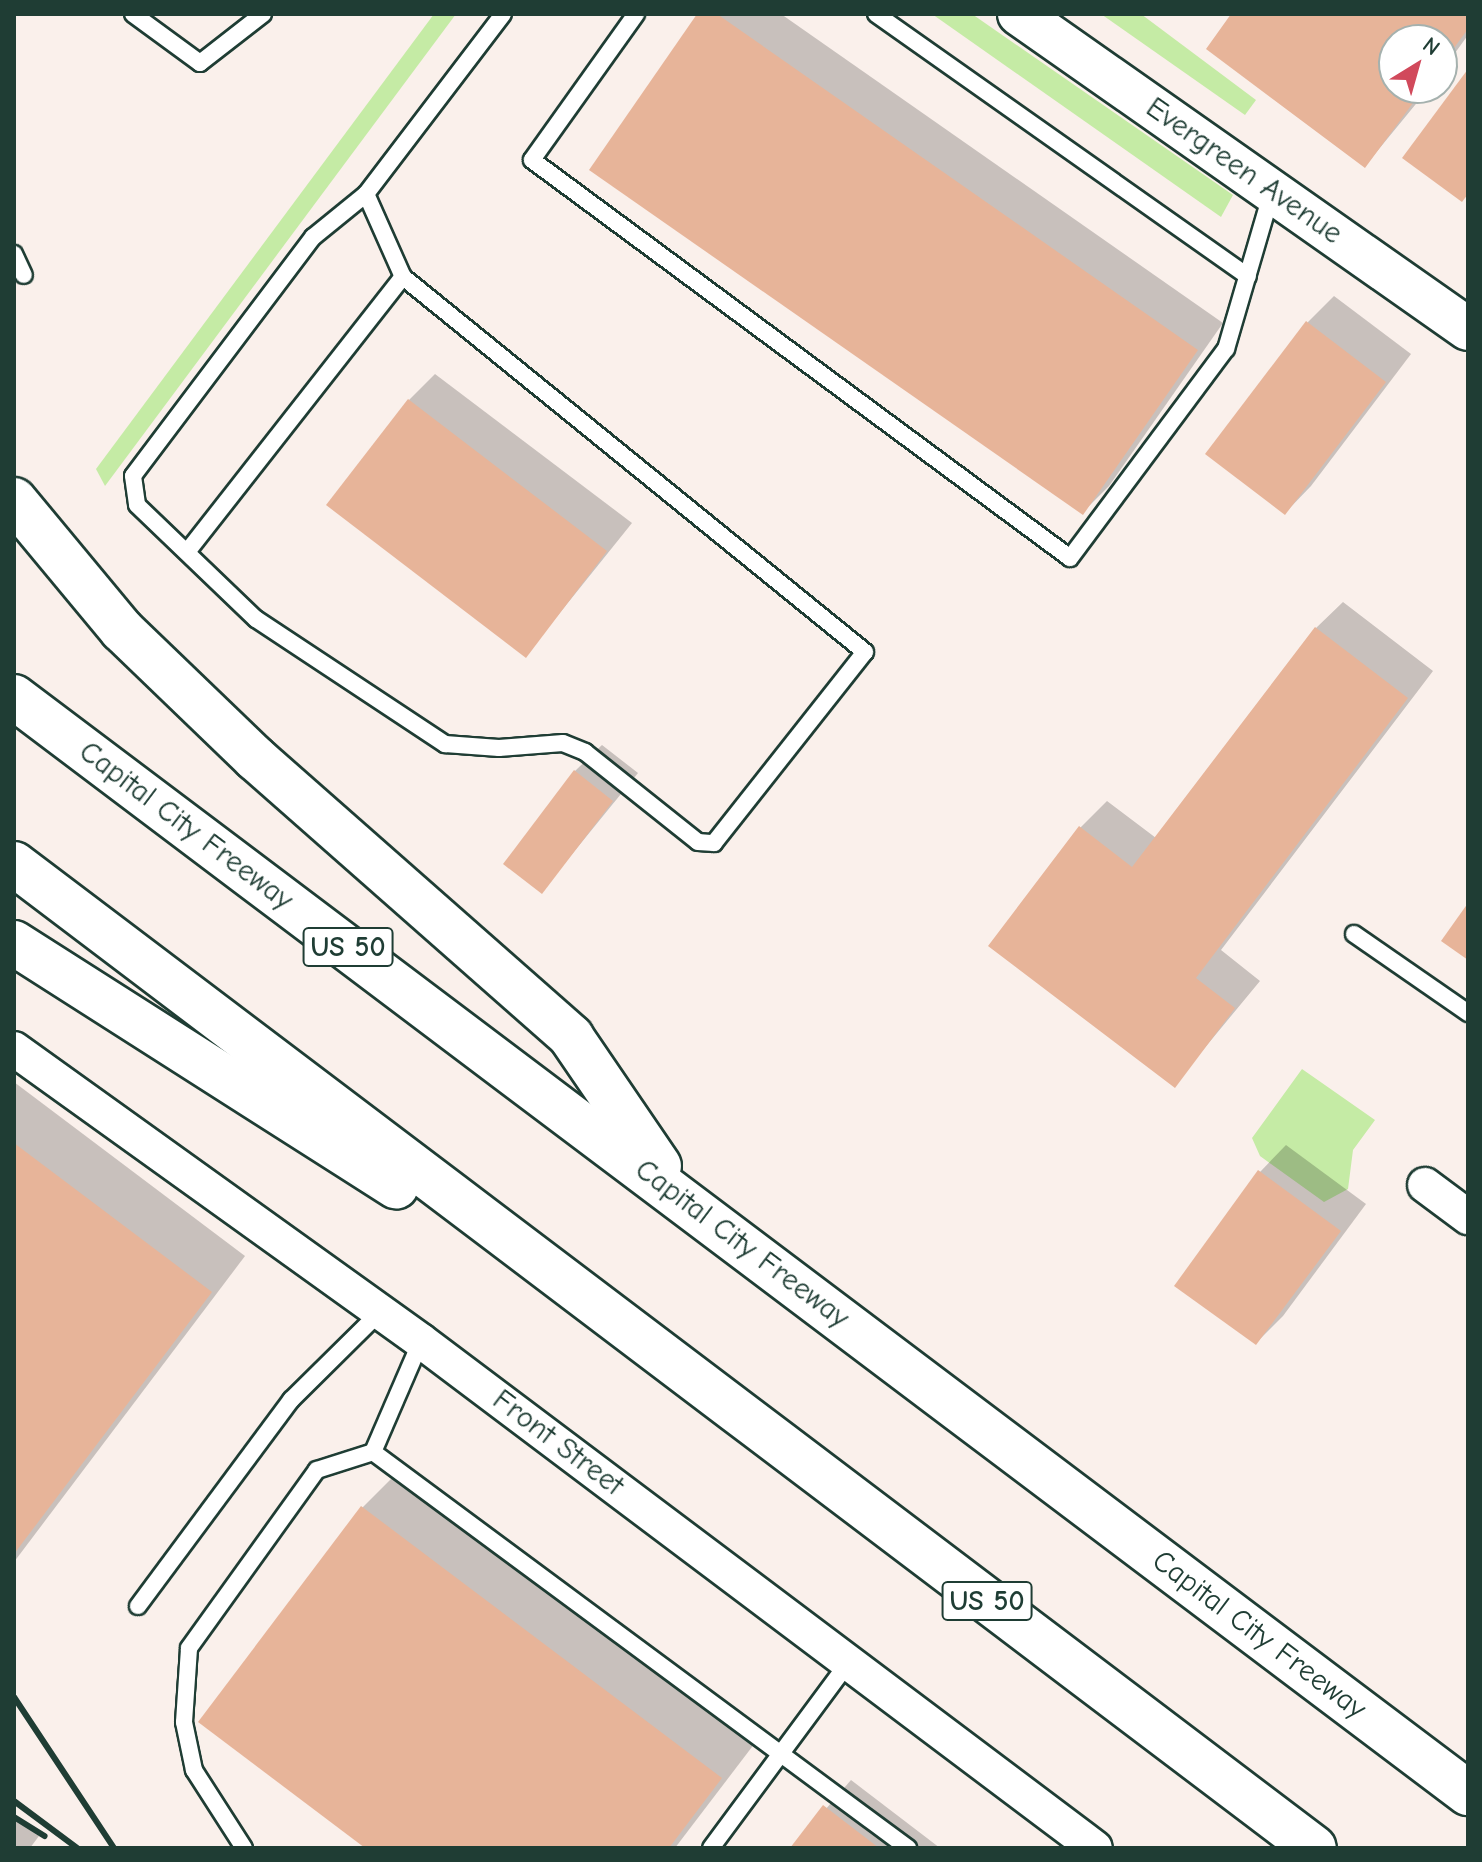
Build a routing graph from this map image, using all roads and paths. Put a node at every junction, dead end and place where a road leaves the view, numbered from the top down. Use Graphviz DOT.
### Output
graph roads {
  1 [pos="133,14"];
  2 [pos="263,14"];
  3 [pos="503,14"];
  4 [pos="636,14"];
  5 [pos="876,14"];
  6 [pos="1029,17"];
  7 [pos="1272,192"];
  8 [pos="366,194"];
  9 [pos="14,254"];
  10 [pos="24,275"];
  11 [pos="1248,276"];
  12 [pos="403,277"];
  13 [pos="1468,329"];
  14 [pos="14,500"];
  15 [pos="187,552"];
  16 [pos="14,697"];
  17 [pos="14,864"];
  18 [pos="1354,934"];
  19 [pos="14,943"];
  20 [pos="1468,1013"];
  21 [pos="14,1049"];
  22 [pos="1425,1185"];
  23 [pos="681,1197"];
  24 [pos="1468,1217"];
  25 [pos="380,1312"];
  26 [pos="421,1341"];
  27 [pos="661,1355"];
  28 [pos="373,1452"];
  29 [pos="138,1606"];
  30 [pos="850,1660"];
  31 [pos="782,1753"];
  32 [pos="1468,1793"];
  33 [pos="244,1848"];
  34 [pos="711,1848"];
  35 [pos="908,1848"];
  36 [pos="1095,1848"];
  37 [pos="1314,1848"];
  1 -- 2 [label="lane"];
  3 -- 8 [label="lane"];
  4 -- 11 [label="lane"];
  5 -- 11 [label="lane"];
  6 -- 7 [label="street, Evergreen Avenue"];
  7 -- 11 [label="lane"];
  7 -- 13 [label="street, Evergreen Avenue"];
  8 -- 12 [label="lane"];
  8 -- 15 [label="lane"];
  9 -- 10 [label="lane"];
  12 -- 15 [label="lane"];
  12 -- 15 [label="lane"];
  14 -- 23 [label="highway"];
  16 -- 23 [label="highway, Capital City Freeway / US 50"];
  17 -- 27 [label="highway, US 50"];
  18 -- 20 [label="lane"];
  19 -- 27 [label="highway"];
  21 -- 25 [label="street, Front Street"];
  22 -- 24 [label="street"];
  23 -- 32 [label="highway, Capital City Freeway / US 50"];
  25 -- 26 [label="street, Front Street"];
  25 -- 29 [label="lane"];
  26 -- 28 [label="lane"];
  26 -- 30 [label="street, Front Street"];
  27 -- 37 [label="highway, US 50"];
  28 -- 31 [label="lane"];
  28 -- 33 [label="lane"];
  30 -- 31 [label="lane"];
  30 -- 36 [label="street, Front Street"];
  31 -- 34 [label="lane"];
  31 -- 35 [label="lane"];
}
